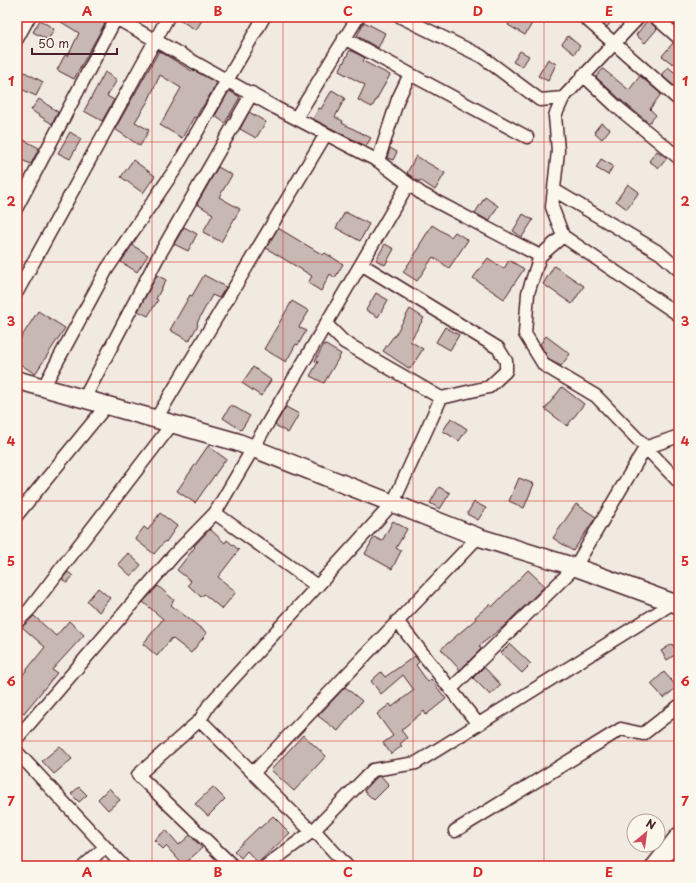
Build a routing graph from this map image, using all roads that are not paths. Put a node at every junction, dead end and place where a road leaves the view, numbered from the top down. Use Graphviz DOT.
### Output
graph roads {
  1 [pos="29,17"];
  2 [pos="168,17"];
  3 [pos="264,17"];
  4 [pos="358,17"];
  5 [pos="401,17"];
  6 [pos="584,17"];
  7 [pos="639,17"];
  8 [pos="655,17"];
  9 [pos="115,18"];
  10 [pos="344,38"];
  11 [pos="679,38"];
  12 [pos="17,39"];
  13 [pos="155,40"];
  14 [pos="614,43"];
  15 [pos="410,74"];
  16 [pos="583,75"];
  17 [pos="227,79"];
  18 [pos="252,93"];
  19 [pos="563,98"];
  20 [pos="679,100"];
  21 [pos="296,118"];
  22 [pos="326,134"];
  23 [pos="527,137"];
  24 [pos="679,158"];
  25 [pos="378,161"];
  26 [pos="408,184"];
  27 [pos="554,190"];
  28 [pos="17,207"];
  29 [pos="563,236"];
  30 [pos="540,256"];
  31 [pos="361,264"];
  32 [pos="679,270"];
  33 [pos="17,292"];
  34 [pos="679,315"];
  35 [pos="326,324"];
  36 [pos="17,380"];
  37 [pos="43,388"];
  38 [pos="441,398"];
  39 [pos="84,399"];
  40 [pos="107,405"];
  41 [pos="156,419"];
  42 [pos="172,424"];
  43 [pos="679,436"];
  44 [pos="253,448"];
  45 [pos="645,448"];
  46 [pos="679,482"];
  47 [pos="393,503"];
  48 [pos="215,513"];
  49 [pos="17,515"];
  50 [pos="478,536"];
  51 [pos="575,567"];
  52 [pos="317,586"];
  53 [pos="676,604"];
  54 [pos="398,621"];
  55 [pos="17,622"];
  56 [pos="451,689"];
  57 [pos="679,706"];
  58 [pos="200,720"];
  59 [pos="478,724"];
  60 [pos="17,738"];
  61 [pos="17,752"];
  62 [pos="254,772"];
  63 [pos="313,831"];
  64 [pos="455,831"];
  65 [pos="679,836"];
  66 [pos="105,847"];
  67 [pos="84,866"];
  68 [pos="124,866"];
  69 [pos="233,866"];
  70 [pos="266,866"];
  71 [pos="347,866"];
  72 [pos="655,866"];
  1 -- 12 [label="street"];
  2 -- 13 [label="street"];
  3 -- 17 [label="street"];
  4 -- 10 [label="street"];
  5 -- 19 [label="street"];
  6 -- 14 [label="street"];
  7 -- 14 [label="street"];
  8 -- 11 [label="street"];
  9 -- 13 [label="street"];
  9 -- 28 [label="street"];
  10 -- 15 [label="street"];
  10 -- 21 [label="street"];
  13 -- 17 [label="street"];
  13 -- 33 [label="street"];
  14 -- 16 [label="street"];
  14 -- 20 [label="street"];
  15 -- 23 [label="street"];
  15 -- 25 [label="street"];
  16 -- 19 [label="street"];
  16 -- 24 [label="street"];
  17 -- 18 [label="street"];
  17 -- 37 [label="street"];
  18 -- 21 [label="street"];
  18 -- 39 [label="street"];
  19 -- 27 [label="street"];
  21 -- 22 [label="street"];
  22 -- 25 [label="street"];
  22 -- 41 [label="street"];
  25 -- 26 [label="street"];
  26 -- 30 [label="street"];
  26 -- 31 [label="street"];
  27 -- 29 [label="street"];
  27 -- 32 [label="street"];
  29 -- 30 [label="street"];
  29 -- 34 [label="street"];
  30 -- 45 [label="street"];
  31 -- 35 [label="street"];
  31 -- 38 [label="street"];
  35 -- 38 [label="street"];
  35 -- 44 [label="street"];
  36 -- 37 [label="street"];
  37 -- 39 [label="street"];
  38 -- 47 [label="street"];
  39 -- 40 [label="street"];
  40 -- 41 [label="street"];
  40 -- 49 [label="street"];
  41 -- 42 [label="street"];
  42 -- 44 [label="street"];
  42 -- 55 [label="street"];
  43 -- 45 [label="street"];
  44 -- 47 [label="street"];
  44 -- 48 [label="street"];
  45 -- 46 [label="street"];
  45 -- 51 [label="street"];
  47 -- 50 [label="street"];
  47 -- 52 [label="street"];
  48 -- 52 [label="street"];
  48 -- 60 [label="street"];
  50 -- 51 [label="street"];
  50 -- 54 [label="street"];
  51 -- 53 [label="street"];
  51 -- 56 [label="street"];
  52 -- 58 [label="street"];
  53 -- 59 [label="street"];
  54 -- 56 [label="street"];
  54 -- 62 [label="street"];
  56 -- 59 [label="street"];
  57 -- 64 [label="street"];
  58 -- 62 [label="street"];
  58 -- 69 [label="street"];
  59 -- 63 [label="street"];
  61 -- 66 [label="street"];
  62 -- 63 [label="street"];
  63 -- 70 [label="street"];
  63 -- 71 [label="street"];
  65 -- 72 [label="street"];
  66 -- 67 [label="street"];
  66 -- 68 [label="street"];
}
